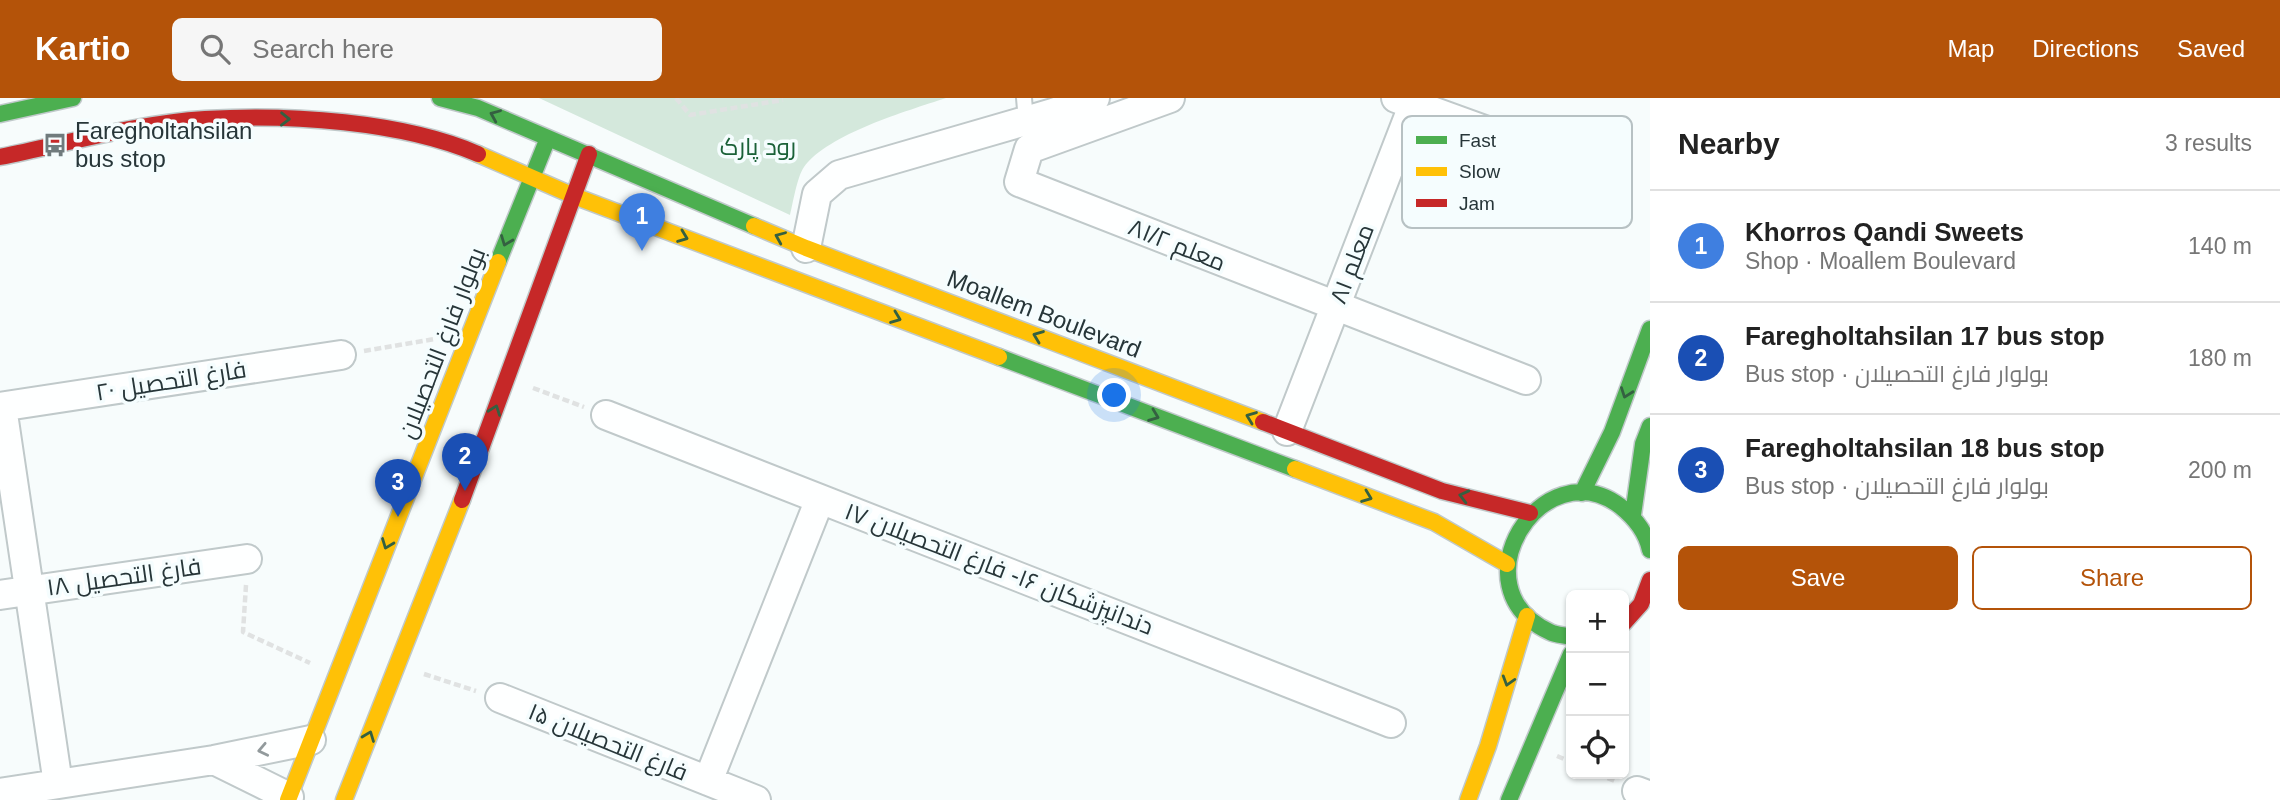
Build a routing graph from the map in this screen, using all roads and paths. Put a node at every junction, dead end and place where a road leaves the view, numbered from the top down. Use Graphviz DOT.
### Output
graph roads {
  1 [pos="73,98"];
  2 [pos="440,98"];
  3 [pos="676,98"];
  4 [pos="1095,98"];
  5 [pos="1170,98"];
  6 [pos="783,100"];
  7 [pos="1409,100"];
  8 [pos="1050,106"];
  9 [pos="1025,110"];
  10 [pos="0,114"];
  11 [pos="1452,116"];
  12 [pos="1402,120"];
  13 [pos="548,138"];
  14 [pos="589,154"];
  15 [pos="0,157"];
  16 [pos="531,178"];
  17 [pos="574,196"];
  18 [pos="806,248"];
  19 [pos="1335,307"];
  20 [pos="1650,329"];
  21 [pos="470,333"];
  22 [pos="341,355"];
  23 [pos="506,378"];
  24 [pos="1526,380"];
  25 [pos="1,407"];
  26 [pos="606,415"];
  27 [pos="1650,426"];
  28 [pos="1287,431"];
  29 [pos="1582,493"];
  30 [pos="820,499"];
  31 [pos="1530,513"];
  32 [pos="1633,515"];
  33 [pos="1649,543"];
  34 [pos="247,559"];
  35 [pos="1507,564"];
  36 [pos="1650,580"];
  37 [pos="30,590"];
  38 [pos="0,595"];
  39 [pos="1527,616"];
  40 [pos="1629,618"];
  41 [pos="1629,620"];
  42 [pos="1650,623"];
  43 [pos="1566,636"];
  44 [pos="1566,665"];
  45 [pos="397,666"];
  46 [pos="336,674"];
  47 [pos="500,698"];
  48 [pos="1391,723"];
  49 [pos="311,740"];
  50 [pos="214,760"];
  51 [pos="708,781"];
  52 [pos="58,784"];
  53 [pos="0,793"];
  54 [pos="288,798"];
  55 [pos="344,800"];
  56 [pos="756,800"];
  57 [pos="1468,800"];
  58 [pos="1509,800"];
  1 -- 10 [label="main road"];
  13 -- 2 [label="main road, Moallem Boulevard, one-way"];
  3 -- 6 [label="path"];
  4 -- 8 [label="street"];
  5 -- 19 [label="street, معلم ۸۱/۲"];
  7 -- 11 [label="street"];
  8 -- 9 [label="street"];
  9 -- 18 [label="street"];
  12 -- 19 [label="street, معلم ۸۱"];
  13 -- 14 [label="main road, Moallem Boulevard"];
  13 -- 16 [label="main road, بولوار فارغ التحصیلان"];
  14 -- 17 [label="main road"];
  18 -- 14 [label="main road, Moallem Boulevard, one-way"];
  15 -- 16 [label="main road, one-way"];
  16 -- 17 [label="main road"];
  16 -- 21 [label="main road, بولوار فارغ التحصیلان, one-way"];
  17 -- 23 [label="main road"];
  17 -- 35 [label="main road, one-way"];
  28 -- 18 [label="main road, Moallem Boulevard, one-way"];
  19 -- 24 [label="street, معلم ۸۱/۲"];
  19 -- 28 [label="street, معلم ۸۱"];
  20 -- 29 [label="main road, one-way"];
  21 -- 22 [label="path"];
  21 -- 46 [label="main road, بولوار فارغ التحصیلان, one-way"];
  22 -- 25 [label="street, فارغ التحصیل ۲۰"];
  23 -- 26 [label="path"];
  45 -- 23 [label="main road, one-way"];
  25 -- 37 [label="street"];
  26 -- 30 [label="street, دندانپزشکان ۱۶- فارغ التحصیلان ۱۷"];
  27 -- 32 [label="main road"];
  31 -- 28 [label="main road, Moallem Boulevard, one-way"];
  29 -- 31 [label="main road"];
  29 -- 32 [label="main road"];
  30 -- 48 [label="street, دندانپزشکان ۱۶- فارغ التحصیلان ۱۷"];
  30 -- 51 [label="street"];
  31 -- 35 [label="main road"];
  32 -- 33 [label="main road"];
  34 -- 37 [label="street, فارغ التحصیل ۱۸"];
  34 -- 46 [label="path"];
  35 -- 39 [label="main road"];
  36 -- 40 [label="main road"];
  37 -- 38 [label="street, فارغ التحصیل ۱۸"];
  37 -- 52 [label="street"];
  39 -- 43 [label="main road"];
  39 -- 57 [label="main road, one-way"];
  41 -- 42 [label="main road"];
  44 -- 58 [label="main road"];
  45 -- 47 [label="path"];
  55 -- 45 [label="main road, one-way"];
  46 -- 49 [label="main road, بولوار فارغ التحصیلان"];
  47 -- 51 [label="street, فارغ التحصیلان ۱۵"];
  49 -- 50 [label="street, one-way"];
  49 -- 54 [label="main road, بولوار فارغ التحصیلان"];
  50 -- 52 [label="street"];
  50 -- 54 [label="street"];
  51 -- 56 [label="street, فارغ التحصیلان ۱۵"];
  52 -- 53 [label="street"];
}
